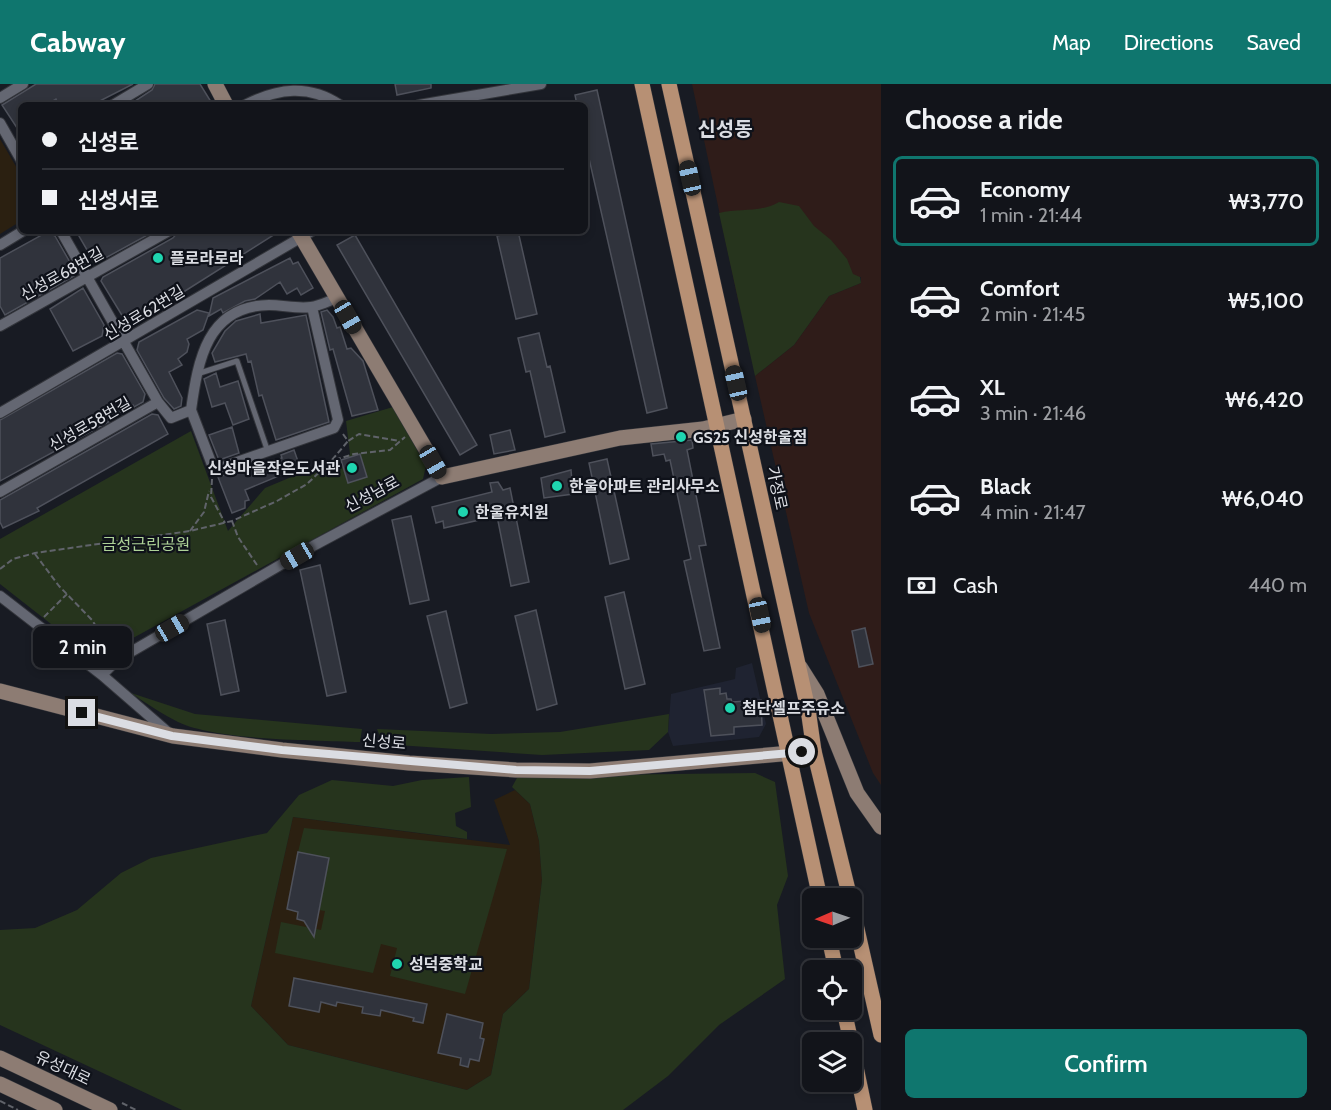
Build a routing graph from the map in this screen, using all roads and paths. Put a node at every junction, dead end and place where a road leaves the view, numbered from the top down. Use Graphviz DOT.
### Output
graph roads {
  1 [pos="23,84"];
  2 [pos="148,84"];
  3 [pos="215,84"];
  4 [pos="541,84"];
  5 [pos="642,84"];
  6 [pos="669,84"];
  7 [pos="0,98"];
  8 [pos="118,102"];
  9 [pos="224,102"];
  10 [pos="252,102"];
  11 [pos="335,102"];
  12 [pos="436,102"];
  13 [pos="0,123"];
  14 [pos="18,155"];
  15 [pos="18,234"];
  16 [pos="63,234"];
  17 [pos="164,234"];
  18 [pos="302,234"];
  19 [pos="305,234"];
  20 [pos="0,244"];
  21 [pos="87,277"];
  22 [pos="337,298"];
  23 [pos="312,307"];
  24 [pos="0,326"];
  25 [pos="124,343"];
  26 [pos="196,375"];
  27 [pos="158,402"];
  28 [pos="191,410"];
  29 [pos="0,413"];
  30 [pos="744,419"];
  31 [pos="336,424"];
  32 [pos="717,425"];
  33 [pos="414,430"];
  34 [pos="348,441"];
  35 [pos="399,441"];
  36 [pos="268,452"];
  37 [pos="331,461"];
  38 [pos="214,470"];
  39 [pos="442,477"];
  40 [pos="211,485"];
  41 [pos="0,492"];
  42 [pos="232,521"];
  43 [pos="225,523"];
  44 [pos="190,531"];
  45 [pos="35,553"];
  46 [pos="0,569"];
  47 [pos="264,574"];
  48 [pos="67,594"];
  49 [pos="0,596"];
  50 [pos="38,624"];
  51 [pos="117,660"];
  52 [pos="796,662"];
  53 [pos="102,675"];
  54 [pos="0,691"];
  55 [pos="172,736"];
  56 [pos="814,751"];
  57 [pos="790,753"];
  58 [pos="881,827"];
  59 [pos="818,888"];
  60 [pos="848,888"];
  61 [pos="861,948"];
  62 [pos="881,1035"];
  63 [pos="0,1058"];
  64 [pos="0,1084"];
  65 [pos="861,1092"];
  66 [pos="0,1101"];
  67 [pos="18,1110"];
  68 [pos="55,1110"];
  69 [pos="110,1110"];
  70 [pos="865,1110"];
  1 -- 7 [label="street"];
  2 -- 8 [label="street"];
  3 -- 9 [label="street"];
  4 -- 12 [label="street"];
  5 -- 32 [label="main road"];
  6 -- 30 [label="main road, 가정로"];
  10 -- 11 [label="street"];
  13 -- 14 [label="street"];
  15 -- 20 [label="street"];
  16 -- 21 [label="street"];
  17 -- 21 [label="street, 신성로68번길"];
  18 -- 25 [label="street, 신성로62번길"];
  19 -- 22 [label="street"];
  21 -- 24 [label="street, 신성로68번길"];
  21 -- 25 [label="street"];
  22 -- 23 [label="street"];
  22 -- 33 [label="street"];
  23 -- 26 [label="street"];
  23 -- 31 [label="street"];
  25 -- 27 [label="street"];
  25 -- 29 [label="street, 신성로62번길"];
  26 -- 28 [label="street"];
  26 -- 36 [label="lane"];
  27 -- 28 [label="street, 신성로58번길"];
  27 -- 41 [label="street, 신성로58번길"];
  28 -- 38 [label="street"];
  30 -- 32 [label="street"];
  30 -- 52 [label="main road, 가정로"];
  31 -- 34 [label="path"];
  31 -- 36 [label="street"];
  32 -- 39 [label="street"];
  32 -- 57 [label="main road"];
  33 -- 35 [label="path"];
  33 -- 39 [label="street"];
  34 -- 35 [label="path"];
  34 -- 37 [label="path"];
  35 -- 37 [label="path"];
  36 -- 38 [label="street"];
  37 -- 42 [label="path"];
  38 -- 40 [label="path"];
  39 -- 47 [label="street, 신성남로"];
  40 -- 43 [label="path"];
  40 -- 44 [label="path"];
  42 -- 43 [label="path"];
  42 -- 47 [label="path"];
  43 -- 44 [label="path"];
  44 -- 45 [label="path"];
  45 -- 46 [label="path"];
  45 -- 48 [label="path"];
  47 -- 51 [label="street, 신성남로"];
  48 -- 50 [label="path"];
  48 -- 51 [label="path"];
  49 -- 50 [label="street"];
  50 -- 53 [label="street"];
  51 -- 53 [label="street, 신성남로"];
  52 -- 56 [label="main road, 가정로"];
  52 -- 58 [label="street"];
  53 -- 55 [label="street"];
  54 -- 55 [label="street, 신성로"];
  55 -- 57 [label="street, 신성로"];
  56 -- 57 [label="street, 신성로"];
  56 -- 60 [label="main road, 가정로"];
  57 -- 59 [label="main road"];
  61 -- 62 [label="main road"];
  63 -- 69 [label="street, 유성대로"];
  64 -- 68 [label="street"];
  65 -- 70 [label="main road"];
  66 -- 67 [label="path"];
}
